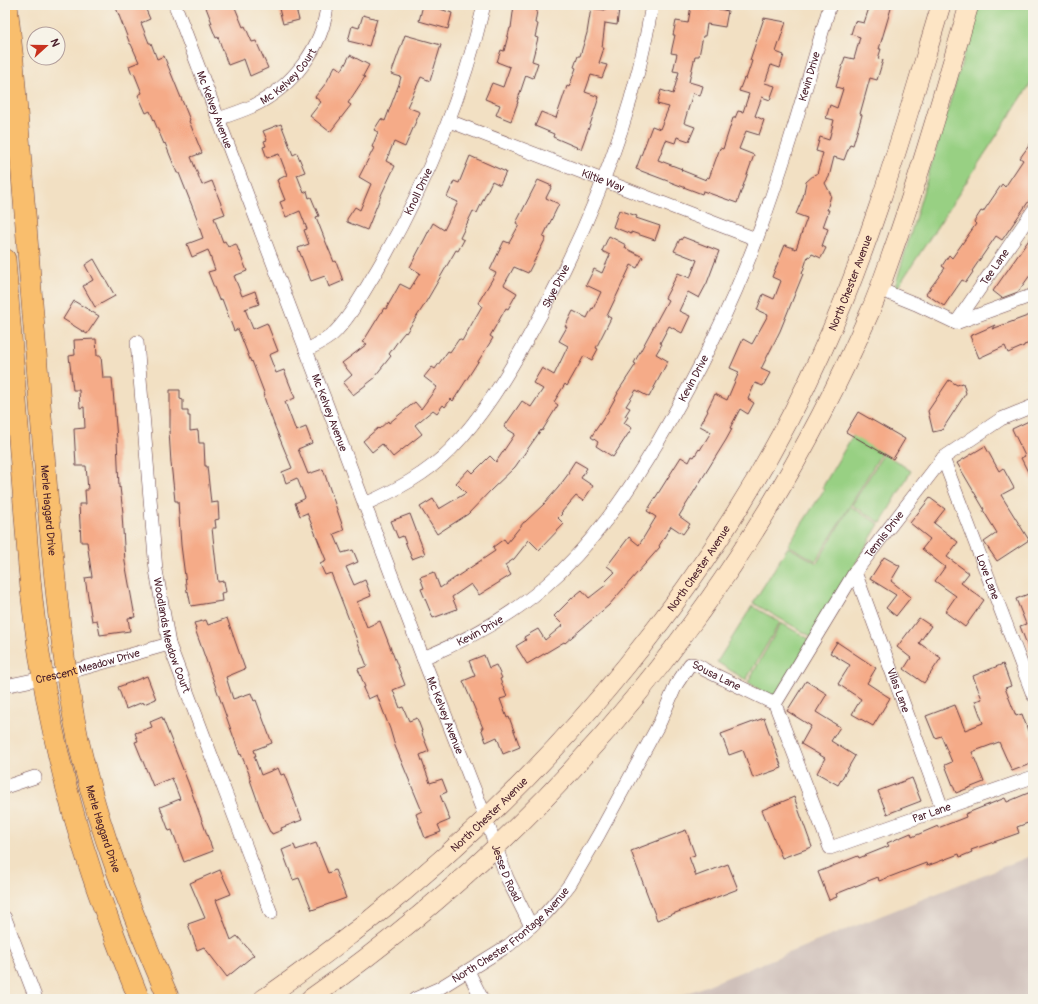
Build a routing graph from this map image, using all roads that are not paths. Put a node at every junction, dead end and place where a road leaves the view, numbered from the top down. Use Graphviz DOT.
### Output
graph roads {
  1 [pos="7,5"];
  2 [pos="175,5"];
  3 [pos="327,5"];
  4 [pos="484,5"];
  5 [pos="652,5"];
  6 [pos="830,5"];
  7 [pos="941,5"];
  8 [pos="969,5"];
  9 [pos="218,119"];
  10 [pos="449,122"];
  11 [pos="602,180"];
  12 [pos="1033,211"];
  13 [pos="756,240"];
  14 [pos="5,259"];
  15 [pos="879,289"];
  16 [pos="1033,295"];
  17 [pos="956,323"];
  18 [pos="831,332"];
  19 [pos="138,342"];
  20 [pos="306,350"];
  21 [pos="839,381"];
  22 [pos="1033,406"];
  23 [pos="944,458"];
  24 [pos="365,504"];
  25 [pos="855,572"];
  26 [pos="169,644"];
  27 [pos="423,658"];
  28 [pos="66,673"];
  29 [pos="43,679"];
  30 [pos="5,686"];
  31 [pos="1033,695"];
  32 [pos="775,704"];
  33 [pos="35,776"];
  34 [pos="1033,777"];
  35 [pos="5,787"];
  36 [pos="942,808"];
  37 [pos="486,819"];
  38 [pos="496,847"];
  39 [pos="576,873"];
  40 [pos="271,913"];
  41 [pos="5,918"];
  42 [pos="531,926"];
  43 [pos="10,948"];
  44 [pos="468,971"];
  45 [pos="36,999"];
  46 [pos="139,999"];
  47 [pos="169,999"];
  48 [pos="263,999"];
  49 [pos="310,999"];
  50 [pos="415,999"];
  51 [pos="482,999"];
  1 -- 28 [label="main road, Merle Haggard Drive"];
  2 -- 9 [label="street, Mc Kelvey Avenue"];
  3 -- 9 [label="street, Mc Kelvey Court"];
  4 -- 10 [label="street, Knoll Drive"];
  5 -- 11 [label="street, Skye Drive"];
  6 -- 13 [label="street, Kevin Drive"];
  7 -- 18 [label="main road, North Chester Avenue"];
  8 -- 15 [label="main road"];
  9 -- 20 [label="street, Mc Kelvey Avenue"];
  10 -- 11 [label="street, Kiltie Way"];
  10 -- 20 [label="street, Knoll Drive"];
  11 -- 13 [label="street, Kiltie Way"];
  11 -- 24 [label="street, Skye Drive"];
  12 -- 17 [label="street, Tee Lane"];
  13 -- 27 [label="street, Kevin Drive"];
  14 -- 29 [label="main road, Merle Haggard Drive"];
  15 -- 17 [label="street"];
  15 -- 21 [label="main road"];
  16 -- 17 [label="street"];
  18 -- 21 [label="main road"];
  18 -- 37 [label="main road, North Chester Avenue"];
  19 -- 26 [label="street, Woodlands Meadow Court"];
  20 -- 24 [label="street, Mc Kelvey Avenue"];
  21 -- 38 [label="main road"];
  22 -- 23 [label="street, Tennis Drive"];
  23 -- 25 [label="street, Tennis Drive"];
  23 -- 31 [label="street, Love Lane"];
  24 -- 27 [label="street, Mc Kelvey Avenue"];
  25 -- 32 [label="street, Tennis Drive"];
  25 -- 36 [label="street, Vilas Lane"];
  26 -- 28 [label="street, Crescent Meadow Drive"];
  26 -- 40 [label="street, Woodlands Meadow Court"];
  27 -- 37 [label="street, Mc Kelvey Avenue"];
  28 -- 29 [label="street, Crescent Meadow Drive"];
  28 -- 47 [label="main road, Merle Haggard Drive"];
  29 -- 30 [label="street, Crescent Meadow Drive"];
  29 -- 46 [label="main road, Merle Haggard Drive"];
  32 -- 36 [label="street, Par Lane"];
  32 -- 39 [label="street, Sousa Lane"];
  33 -- 35 [label="street"];
  34 -- 36 [label="street, Par Lane"];
  37 -- 38 [label="street, Jesse D Road"];
  37 -- 48 [label="main road, North Chester Avenue"];
  38 -- 42 [label="street, Jesse D Road"];
  38 -- 49 [label="main road"];
  39 -- 42 [label="street, North Chester Frontage Avenue"];
  41 -- 43 [label="street"];
  42 -- 44 [label="street, North Chester Frontage Avenue"];
  43 -- 45 [label="street"];
  44 -- 50 [label="street, North Chester Frontage Avenue"];
  44 -- 51 [label="street"];
}
